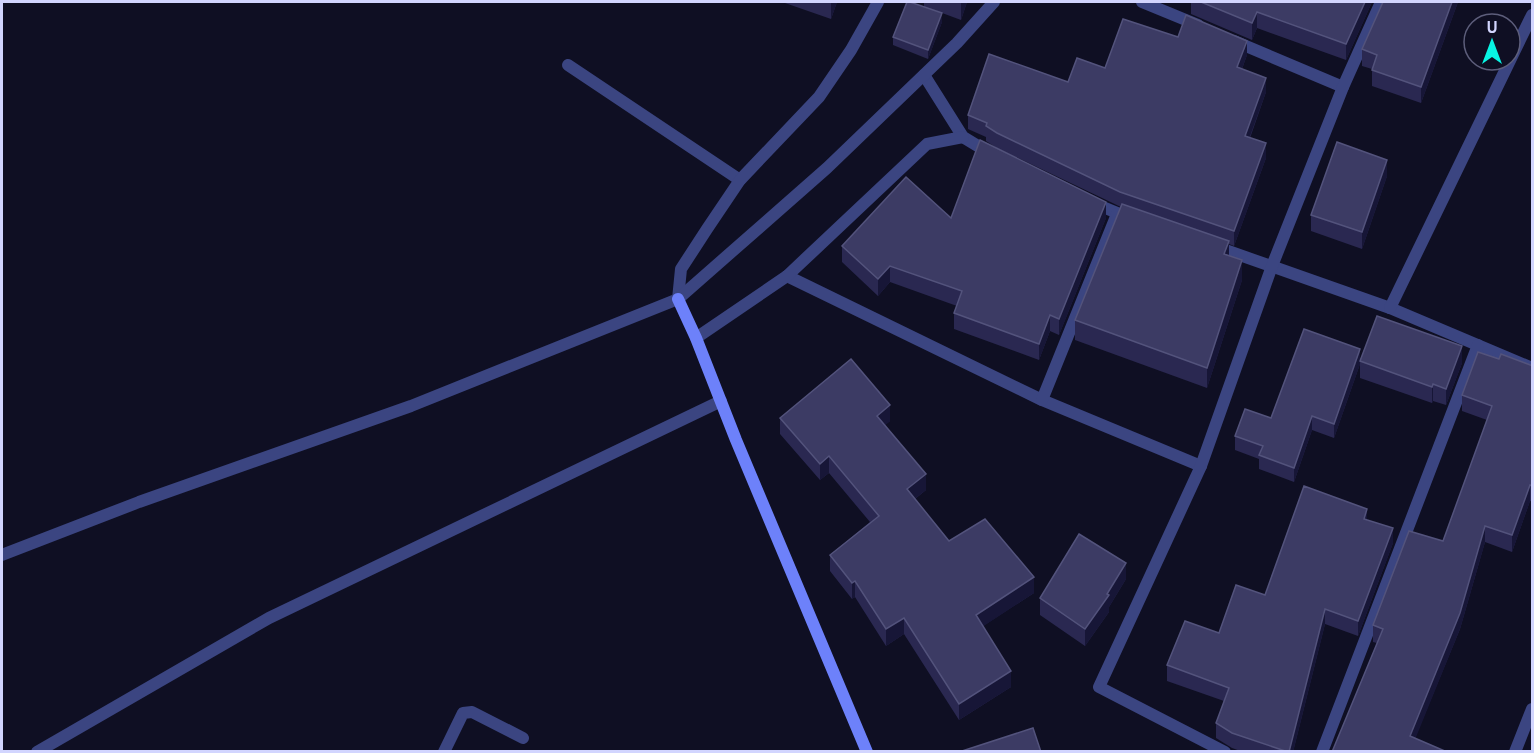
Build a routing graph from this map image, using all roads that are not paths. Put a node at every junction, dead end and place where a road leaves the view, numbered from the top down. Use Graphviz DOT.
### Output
graph roads {
  1 [pos="878,2"];
  2 [pos="994,2"];
  3 [pos="1142,2"];
  4 [pos="1381,2"];
  5 [pos="1533,15"];
  6 [pos="1206,28"];
  7 [pos="1227,38"];
  8 [pos="568,65"];
  9 [pos="924,75"];
  10 [pos="1343,87"];
  11 [pos="963,137"];
  12 [pos="1003,160"];
  13 [pos="740,180"];
  14 [pos="1086,199"];
  15 [pos="1117,214"];
  16 [pos="1139,222"];
  17 [pos="1206,244"];
  18 [pos="1272,266"];
  19 [pos="787,276"];
  20 [pos="678,299"];
  21 [pos="1390,308"];
  22 [pos="696,338"];
  23 [pos="1478,345"];
  24 [pos="1533,368"];
  25 [pos="1042,400"];
  26 [pos="721,401"];
  27 [pos="1201,466"];
  28 [pos="2,555"];
  29 [pos="1533,709"];
  30 [pos="523,738"];
  31 [pos="37,752"];
  32 [pos="444,752"];
  33 [pos="867,752"];
  34 [pos="1225,752"];
  35 [pos="1322,752"];
  36 [pos="1515,752"];
  1 -- 13 [label="street"];
  2 -- 9 [label="street"];
  3 -- 6 [label="street"];
  4 -- 10 [label="street"];
  5 -- 21 [label="street"];
  7 -- 10 [label="street"];
  8 -- 13 [label="street"];
  9 -- 11 [label="street"];
  9 -- 20 [label="street"];
  10 -- 18 [label="street"];
  11 -- 12 [label="street"];
  11 -- 19 [label="street"];
  13 -- 20 [label="street"];
  14 -- 15 [label="street"];
  15 -- 16 [label="street"];
  15 -- 25 [label="street"];
  17 -- 18 [label="street"];
  18 -- 21 [label="street"];
  18 -- 27 [label="street"];
  19 -- 22 [label="street"];
  19 -- 25 [label="street"];
  20 -- 22 [label="street"];
  20 -- 28 [label="street"];
  21 -- 23 [label="street"];
  22 -- 26 [label="street"];
  23 -- 24 [label="street"];
  23 -- 35 [label="street"];
  25 -- 27 [label="street"];
  26 -- 31 [label="street"];
  26 -- 33 [label="street"];
  27 -- 34 [label="street"];
  29 -- 36 [label="street"];
  30 -- 32 [label="street"];
}
